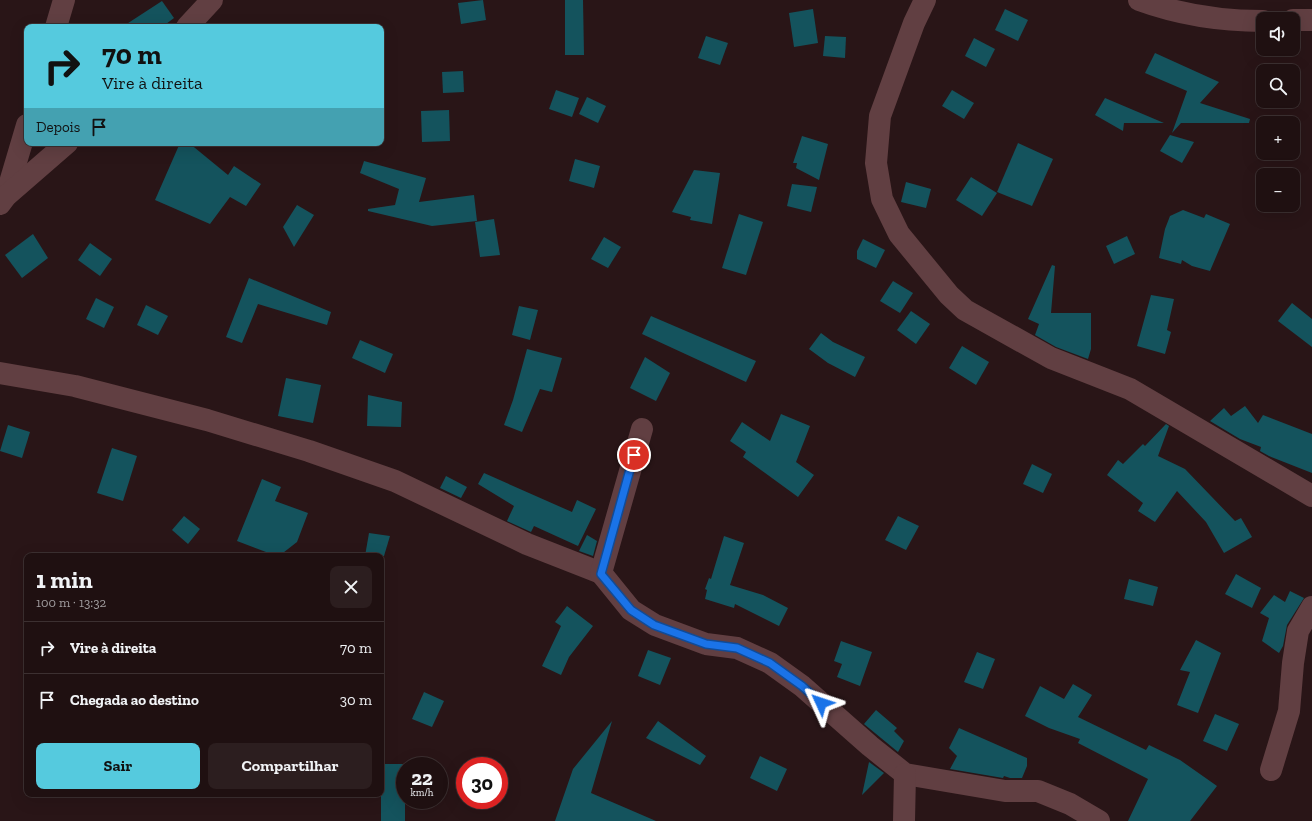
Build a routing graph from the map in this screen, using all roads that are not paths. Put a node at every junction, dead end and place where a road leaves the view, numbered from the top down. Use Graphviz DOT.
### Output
graph roads {
  1 [pos="64,0"];
  2 [pos="212,0"];
  3 [pos="925,0"];
  4 [pos="1139,0"];
  5 [pos="1256,20"];
  6 [pos="1300,20"];
  7 [pos="1312,20"];
  8 [pos="57,24"];
  9 [pos="190,24"];
  10 [pos="24,134"];
  11 [pos="64,146"];
  12 [pos="3,200"];
  13 [pos="0,373"];
  14 [pos="642,429"];
  15 [pos="1312,496"];
  16 [pos="601,574"];
  17 [pos="1312,607"];
  18 [pos="1271,770"];
  19 [pos="905,774"];
  20 [pos="904,821"];
  21 [pos="1099,821"];
  1 -- 8 [label="street"];
  2 -- 9 [label="street"];
  3 -- 15 [label="street"];
  4 -- 5 [label="street"];
  6 -- 7 [label="street"];
  10 -- 12 [label="street"];
  11 -- 12 [label="street"];
  13 -- 16 [label="street"];
  14 -- 16 [label="street"];
  16 -- 19 [label="street"];
  17 -- 18 [label="street"];
  19 -- 20 [label="street"];
  19 -- 21 [label="street"];
}
